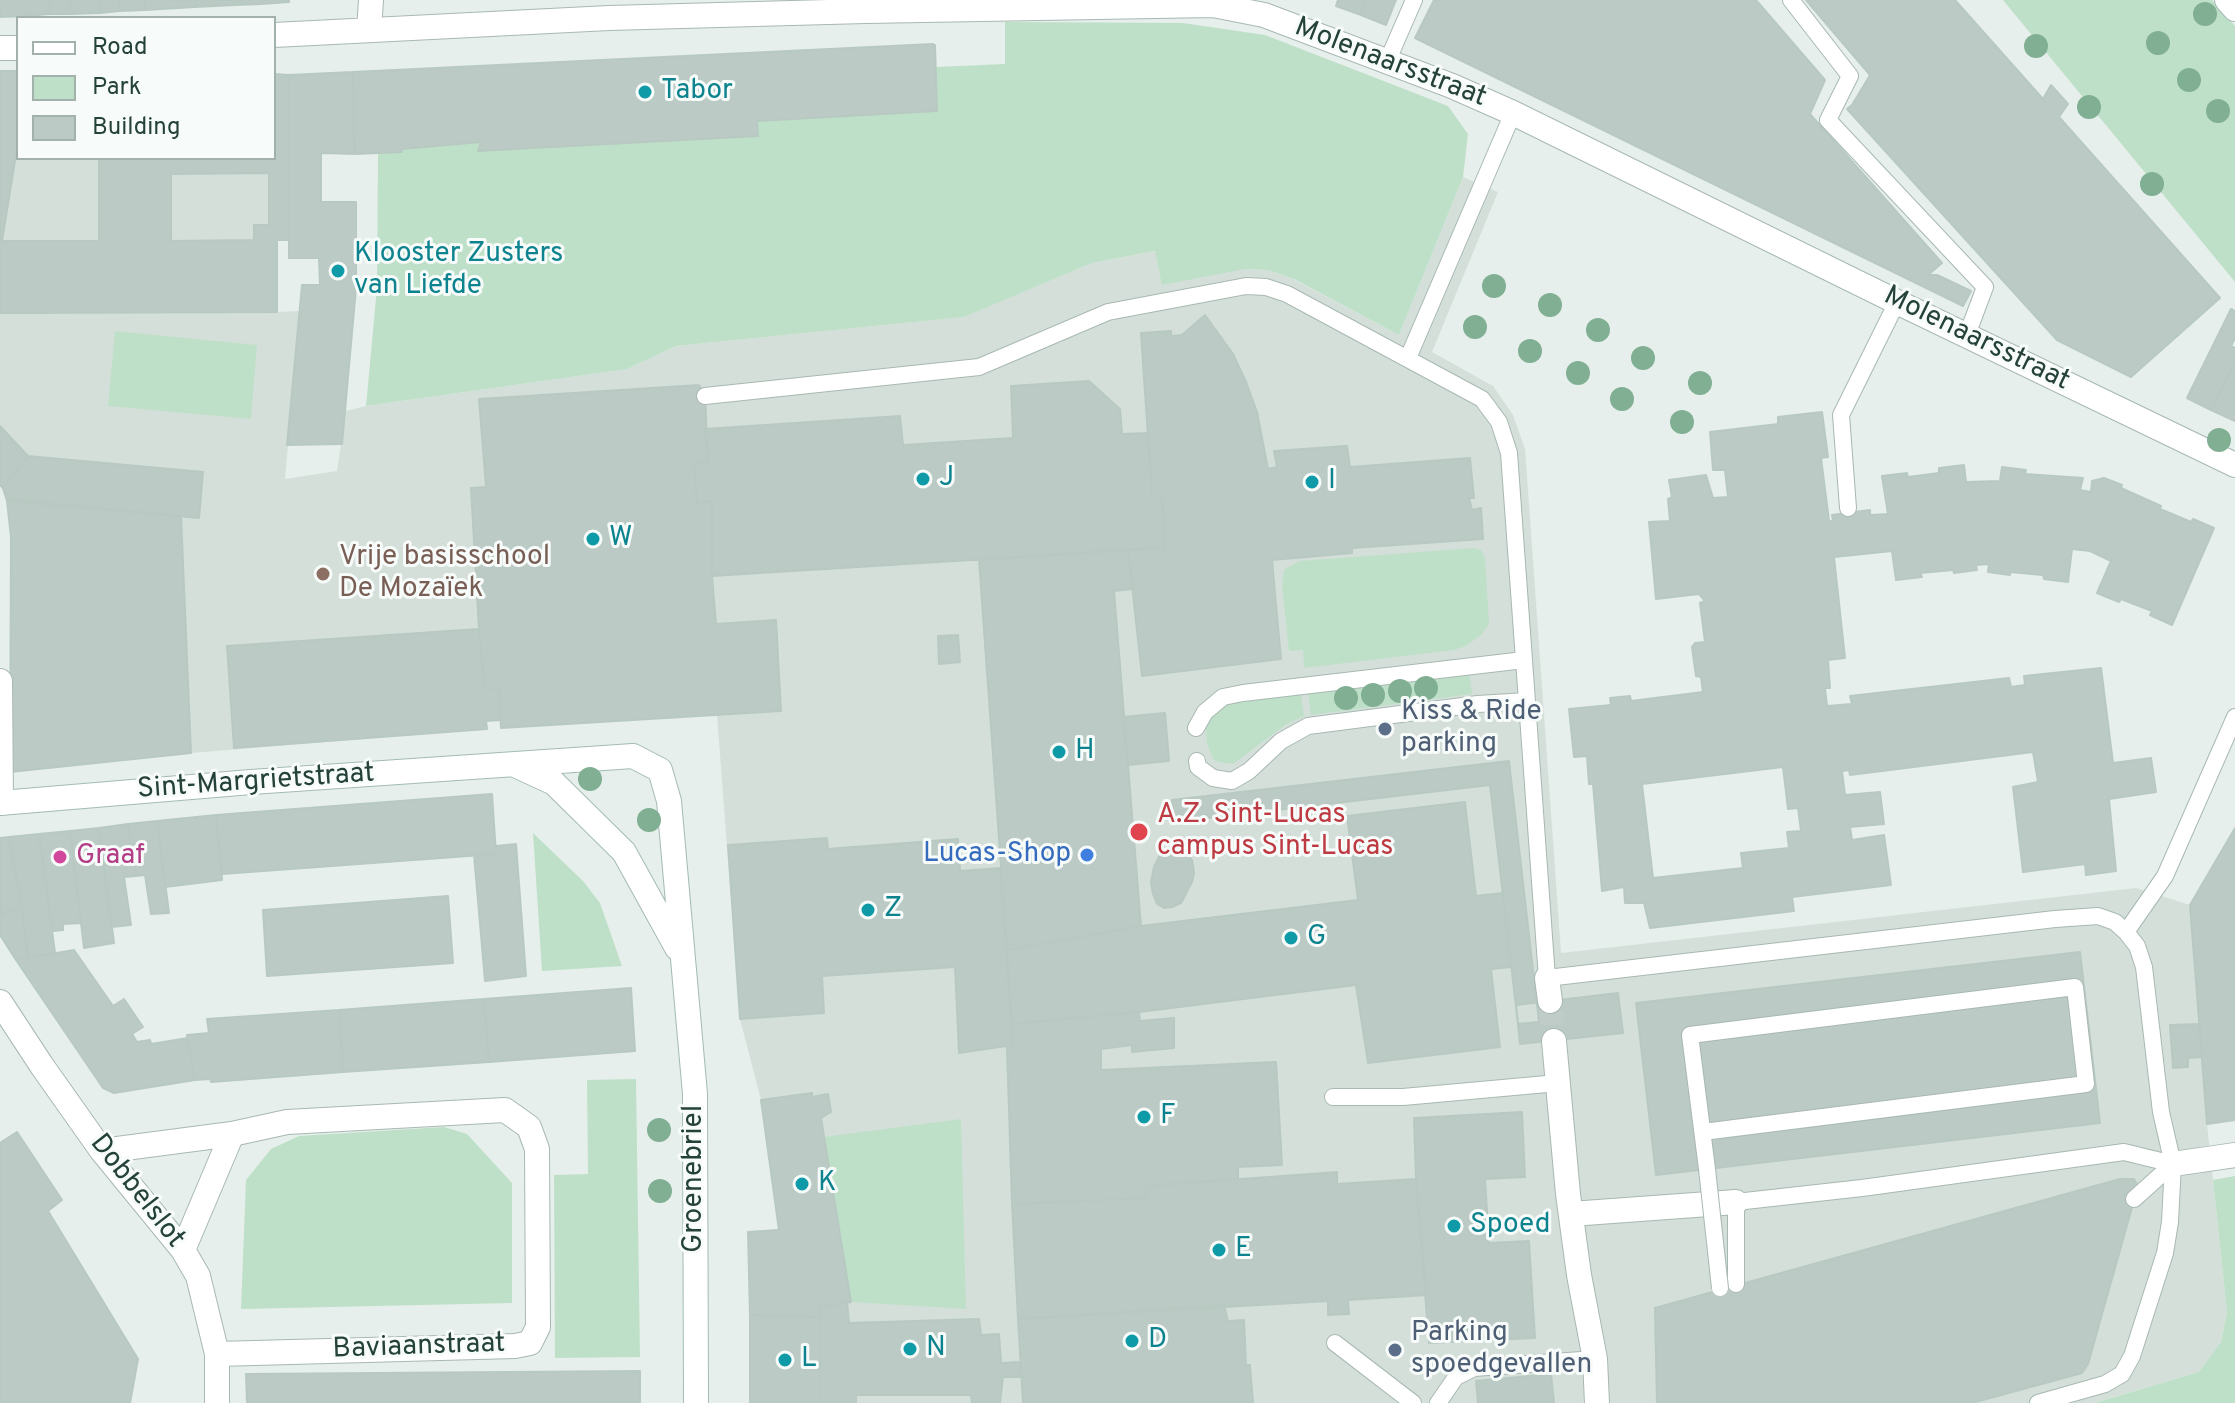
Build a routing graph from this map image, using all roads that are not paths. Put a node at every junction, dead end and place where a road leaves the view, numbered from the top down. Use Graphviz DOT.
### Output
graph roads {
  1 [pos="371,0"];
  2 [pos="1414,0"];
  3 [pos="1791,0"];
  4 [pos="2227,0"];
  5 [pos="1213,2"];
  6 [pos="892,5"];
  7 [pos="609,9"];
  8 [pos="2235,9"];
  9 [pos="369,30"];
  10 [pos="276,35"];
  11 [pos="1387,62"];
  12 [pos="1513,113"];
  13 [pos="1897,302"];
  14 [pos="1967,335"];
  15 [pos="1408,358"];
  16 [pos="705,396"];
  17 [pos="2235,465"];
  18 [pos="1848,508"];
  19 [pos="1524,660"];
  20 [pos="0,681"];
  21 [pos="1527,701"];
  22 [pos="2235,717"];
  23 [pos="1196,728"];
  24 [pos="1197,761"];
  25 [pos="513,764"];
  26 [pos="0,803"];
  27 [pos="2126,932"];
  28 [pos="682,956"];
  29 [pos="0,1002"];
  30 [pos="1554,1041"];
  31 [pos="1558,1083"];
  32 [pos="1333,1097"];
  33 [pos="1703,1132"];
  34 [pos="232,1134"];
  35 [pos="102,1151"];
  36 [pos="2235,1155"];
  37 [pos="2173,1164"];
  38 [pos="2134,1199"];
  39 [pos="1736,1202"];
  40 [pos="1571,1214"];
  41 [pos="183,1250"];
  42 [pos="1335,1343"];
  43 [pos="217,1354"];
  44 [pos="1595,1359"];
  45 [pos="217,1403"];
  46 [pos="696,1403"];
  47 [pos="1413,1403"];
  48 [pos="1438,1403"];
  49 [pos="1597,1403"];
  50 [pos="2038,1403"];
  1 -- 9 [label="street"];
  2 -- 11 [label="lane"];
  3 -- 14 [label="lane"];
  4 -- 8 [label="street"];
  5 -- 6 [label="street, Molenaarsstraat"];
  5 -- 11 [label="street, Molenaarsstraat"];
  6 -- 7 [label="street, Molenaarsstraat"];
  7 -- 9 [label="street, Molenaarsstraat"];
  9 -- 10 [label="street, Molenaarsstraat"];
  11 -- 12 [label="street, Molenaarsstraat"];
  12 -- 13 [label="street, Molenaarsstraat"];
  12 -- 15 [label="lane"];
  13 -- 14 [label="street, Molenaarsstraat"];
  13 -- 18 [label="lane"];
  14 -- 17 [label="street, Molenaarsstraat"];
  15 -- 16 [label="lane"];
  15 -- 19 [label="lane"];
  19 -- 21 [label="lane"];
  19 -- 23 [label="lane"];
  20 -- 26 [label="street"];
  21 -- 24 [label="lane"];
  21 -- 27 [label="lane"];
  22 -- 27 [label="lane"];
  25 -- 26 [label="street, Sint-Margrietstraat"];
  25 -- 28 [label="street"];
  25 -- 28 [label="street, Sint-Margrietstraat"];
  27 -- 37 [label="lane"];
  28 -- 46 [label="street, Groenebriel"];
  29 -- 35 [label="street, Dobbelslot"];
  30 -- 31 [label="street"];
  31 -- 32 [label="lane"];
  31 -- 40 [label="street"];
  33 -- 33 [label="lane"];
  33 -- 39 [label="lane, bridge"];
  34 -- 35 [label="street, Baviaanstraat"];
  34 -- 41 [label="street"];
  34 -- 43 [label="street, Baviaanstraat"];
  35 -- 41 [label="street, Dobbelslot"];
  36 -- 37 [label="street"];
  37 -- 38 [label="lane"];
  37 -- 39 [label="lane"];
  37 -- 50 [label="lane"];
  39 -- 40 [label="street"];
  40 -- 44 [label="street"];
  41 -- 43 [label="street, Dobbelslot"];
  42 -- 47 [label="lane"];
  43 -- 45 [label="street, Dobbelslot"];
  44 -- 48 [label="lane"];
  44 -- 49 [label="street"];
}
